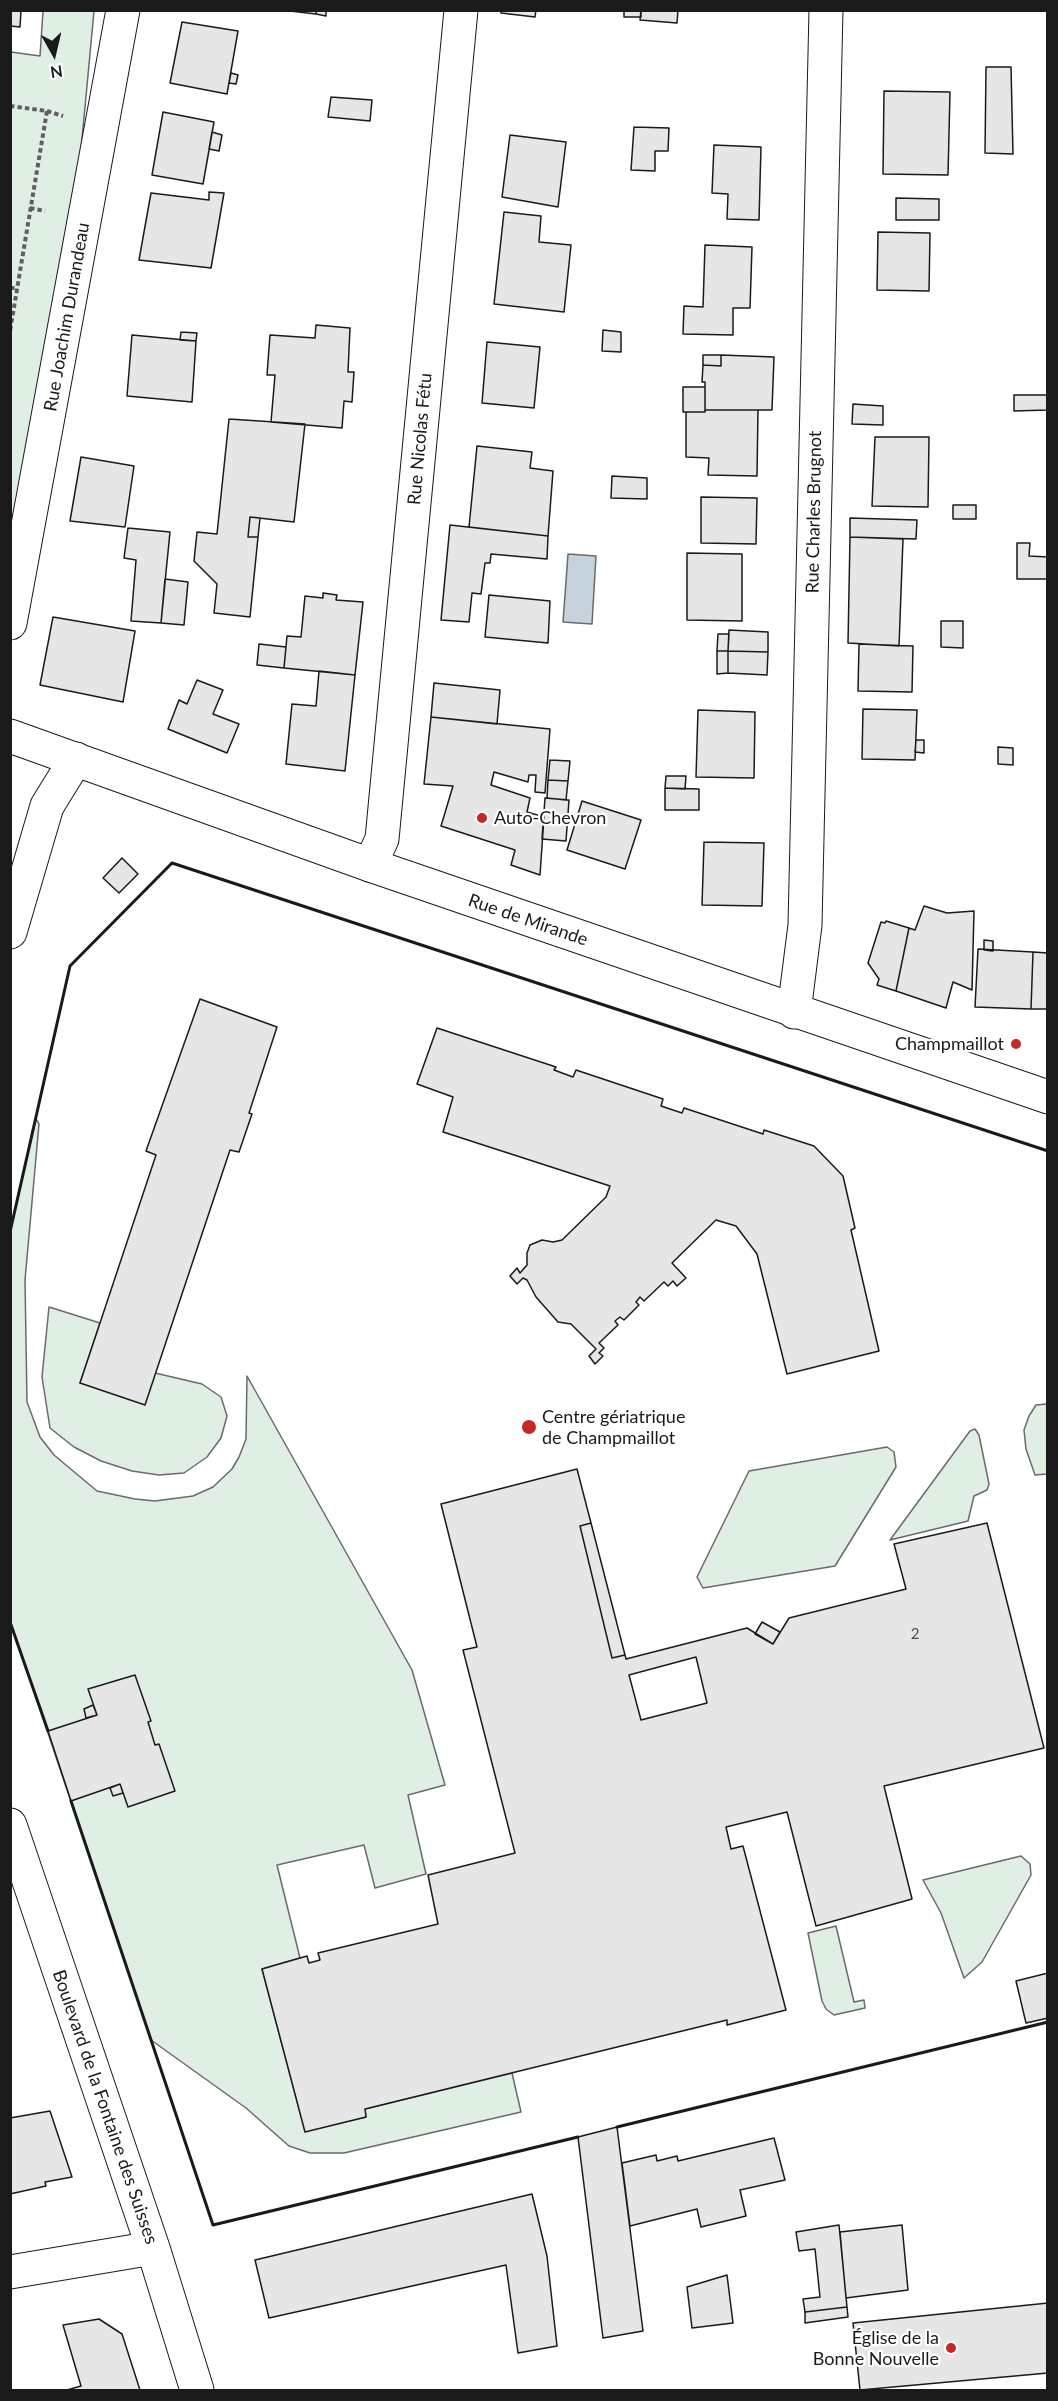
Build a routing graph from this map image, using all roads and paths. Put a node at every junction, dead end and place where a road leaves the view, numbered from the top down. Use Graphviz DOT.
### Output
graph roads {
  1 [pos="123,10"];
  2 [pos="461,10"];
  3 [pos="826,10"];
  4 [pos="10,106"];
  5 [pos="10,288"];
  6 [pos="17,288"];
  7 [pos="10,332"];
  8 [pos="10,623"];
  9 [pos="10,736"];
  10 [pos="76,759"];
  11 [pos="370,865"];
  12 [pos="10,932"];
  13 [pos="794,1012"];
  14 [pos="1047,1097"];
  15 [pos="10,1825"];
  16 [pos="153,2248"];
  17 [pos="10,2272"];
  18 [pos="197,2391"];
  1 -- 8 [label="street, Rue Joachim Durandeau"];
  2 -- 11 [label="street, Rue Nicolas Fétu"];
  3 -- 13 [label="street, Rue Charles Brugnot"];
  4 -- 6 [label="path"];
  5 -- 6 [label="path"];
  6 -- 7 [label="path"];
  9 -- 10 [label="street, Rue de Mirande"];
  10 -- 11 [label="street, Rue de Mirande"];
  10 -- 12 [label="street"];
  11 -- 13 [label="street, Rue de Mirande"];
  13 -- 14 [label="street, Rue de Mirande"];
  15 -- 16 [label="street, Boulevard de la Fontaine des Suisses"];
  16 -- 17 [label="street"];
  16 -- 18 [label="street, Boulevard de la Fontaine des Suisses"];
}
